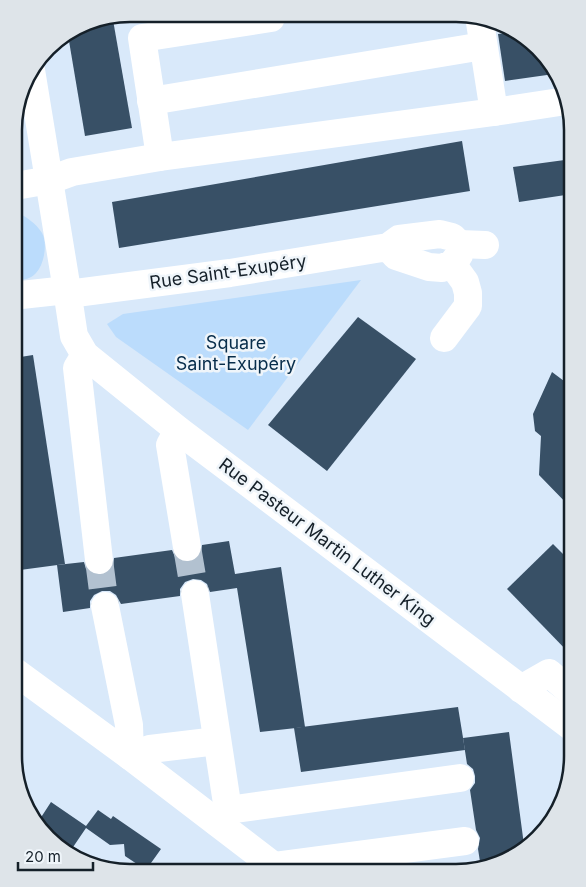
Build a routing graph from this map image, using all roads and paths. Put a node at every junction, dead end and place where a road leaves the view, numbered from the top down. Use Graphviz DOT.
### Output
graph roads {
  1 [pos="223,22"];
  2 [pos="480,25"];
  3 [pos="140,29"];
  4 [pos="483,46"];
  5 [pos="33,84"];
  6 [pos="151,101"];
  7 [pos="559,102"];
  8 [pos="494,112"];
  9 [pos="160,157"];
  10 [pos="50,180"];
  11 [pos="22,185"];
  12 [pos="68,292"];
  13 [pos="22,295"];
  14 [pos="444,338"];
  15 [pos="85,355"];
  16 [pos="178,430"];
  17 [pos="187,547"];
  18 [pos="99,560"];
  19 [pos="195,594"];
  20 [pos="105,606"];
  21 [pos="22,677"];
  22 [pos="563,685"];
  23 [pos="521,689"];
  24 [pos="563,720"];
  25 [pos="217,741"];
  26 [pos="130,756"];
  27 [pos="460,778"];
  28 [pos="223,817"];
  29 [pos="465,841"];
  30 [pos="273,864"];
  31 [pos="317,864"];
  1 -- 3 [label="street"];
  2 -- 4 [label="street"];
  3 -- 6 [label="street"];
  4 -- 6 [label="street"];
  4 -- 8 [label="street"];
  5 -- 10 [label="street"];
  6 -- 9 [label="street"];
  7 -- 8 [label="street"];
  8 -- 9 [label="street"];
  9 -- 10 [label="street"];
  10 -- 11 [label="street"];
  10 -- 12 [label="street"];
  12 -- 13 [label="street, Rue Saint-Exupéry"];
  12 -- 14 [label="street, Rue Saint-Exupéry"];
  12 -- 15 [label="street"];
  15 -- 16 [label="street, Rue Pasteur Martin Luther King"];
  15 -- 18 [label="street"];
  16 -- 17 [label="street"];
  16 -- 23 [label="street, Rue Pasteur Martin Luther King"];
  19 -- 25 [label="street"];
  20 -- 26 [label="street"];
  21 -- 26 [label="street"];
  22 -- 23 [label="street"];
  23 -- 24 [label="street, Rue Pasteur Martin Luther King"];
  25 -- 26 [label="street"];
  25 -- 28 [label="street"];
  26 -- 28 [label="street"];
  27 -- 28 [label="street"];
  28 -- 30 [label="street"];
  29 -- 31 [label="street"];
}
